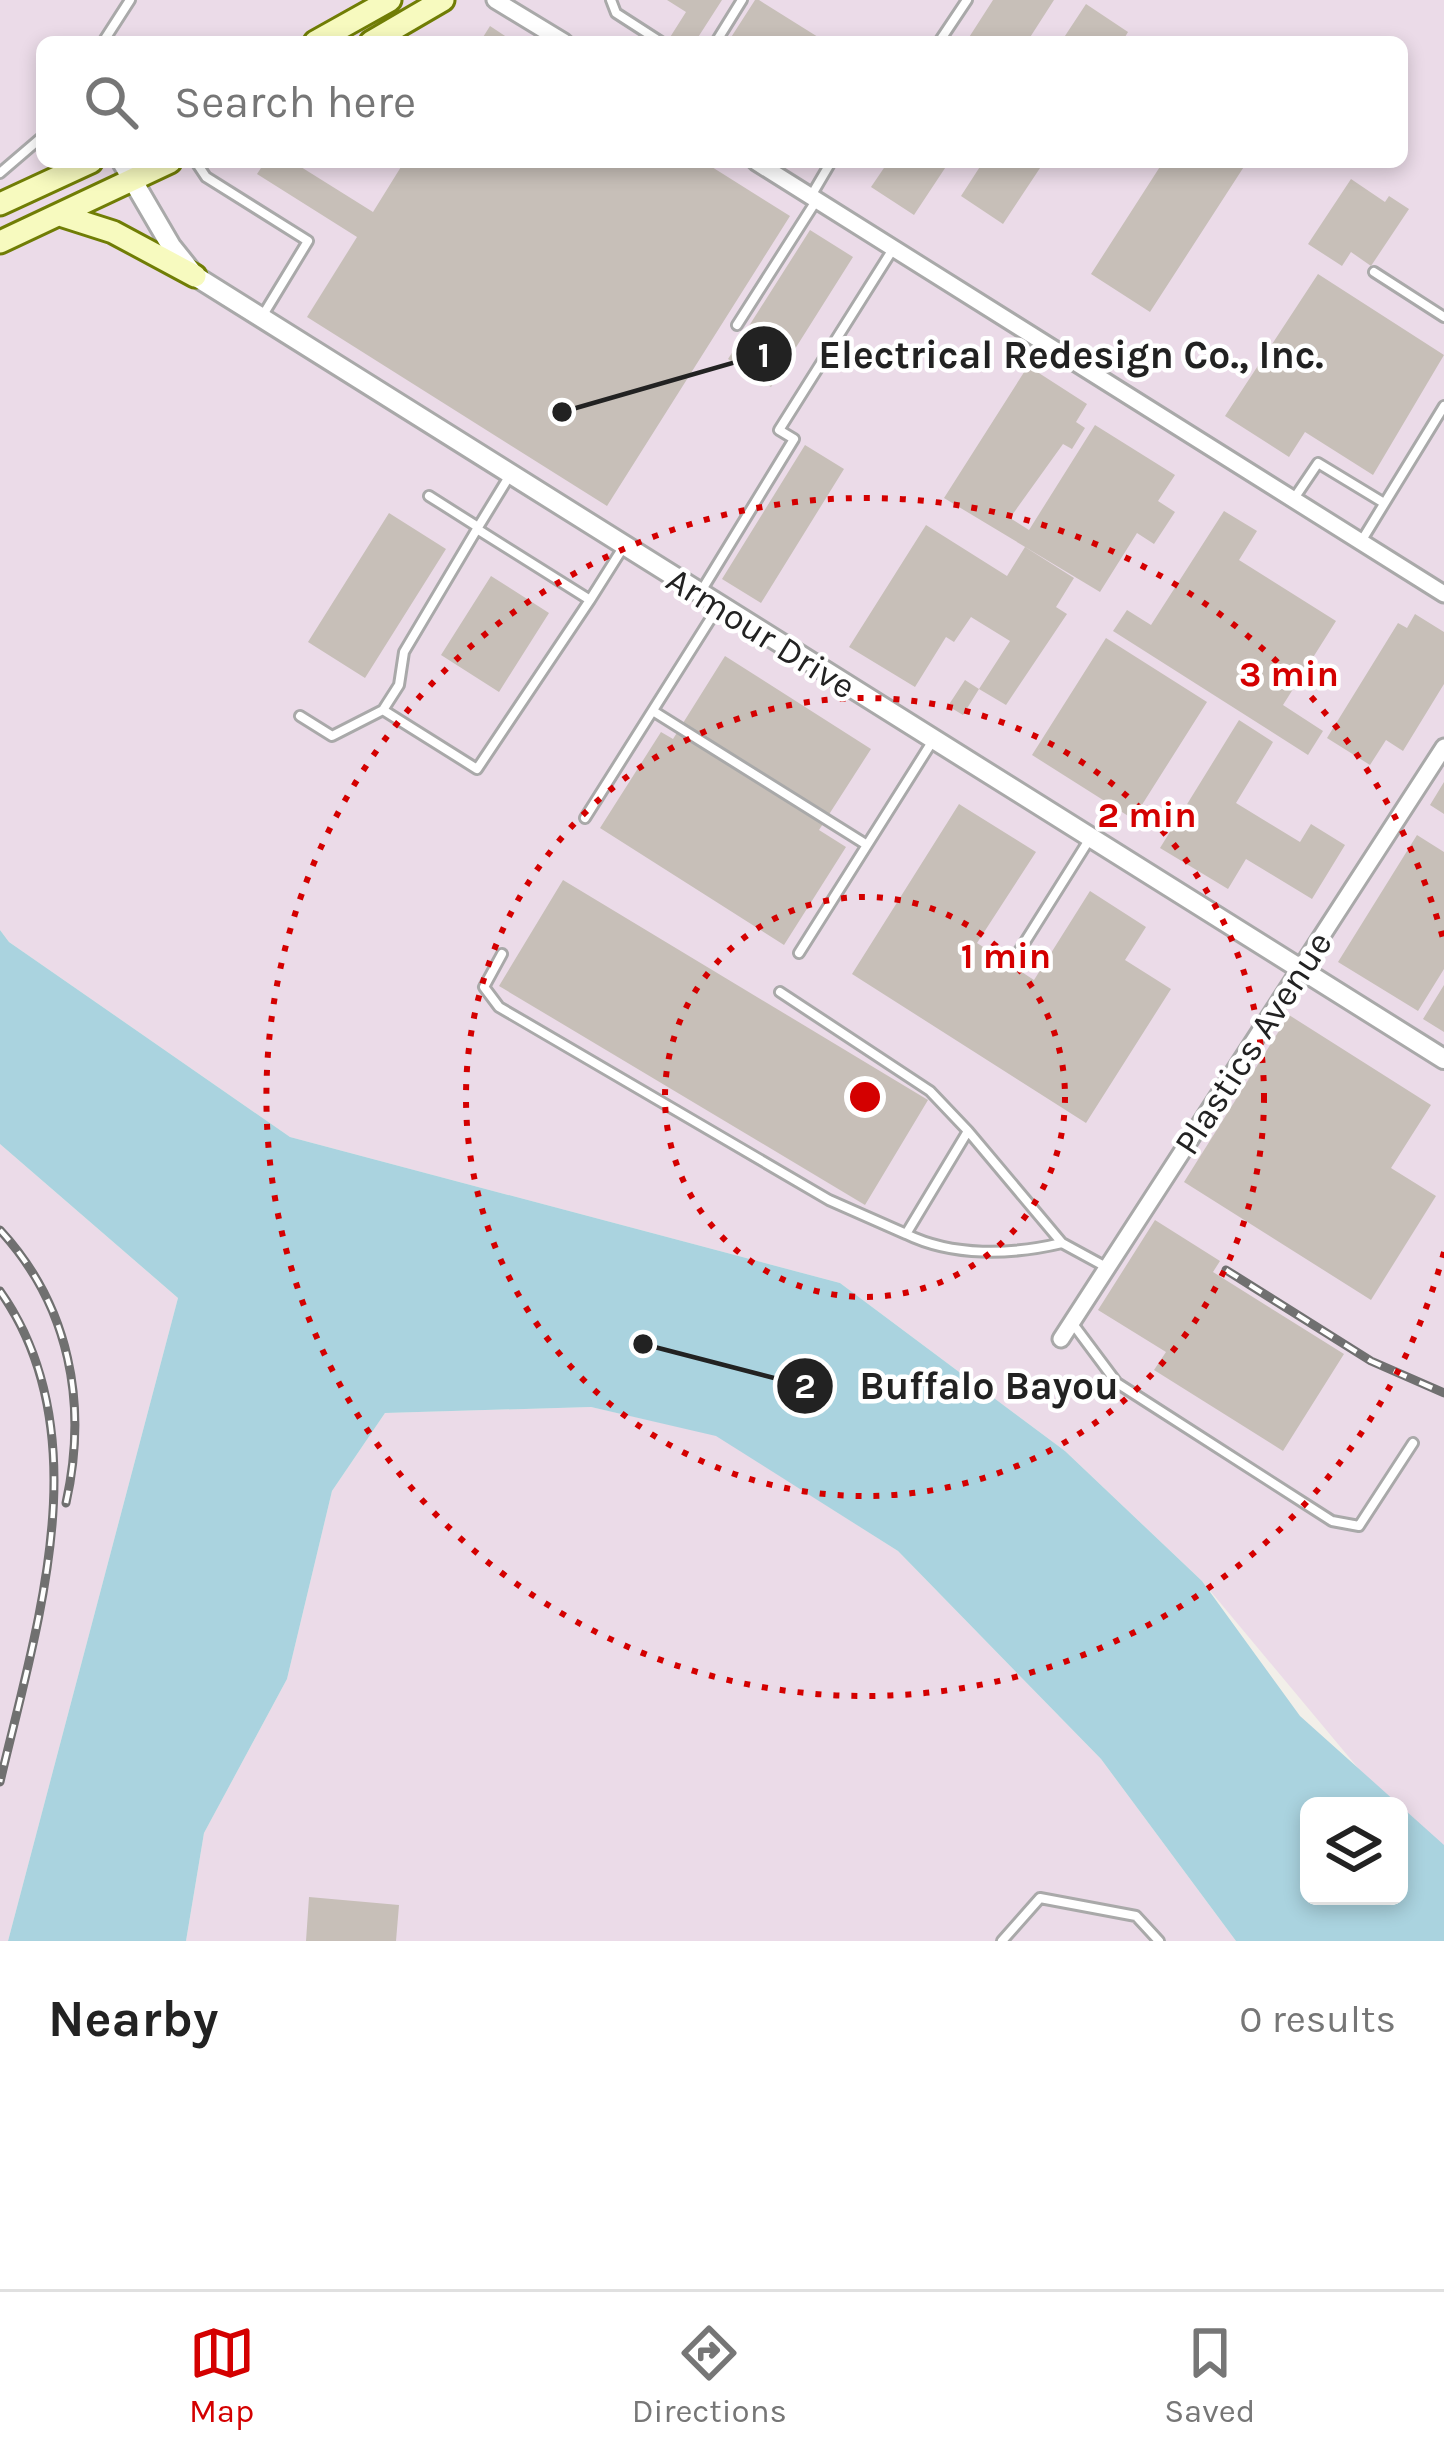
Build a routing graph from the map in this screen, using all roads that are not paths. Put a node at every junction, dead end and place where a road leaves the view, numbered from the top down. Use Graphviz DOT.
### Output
graph roads {
  1 [pos="130,0"];
  2 [pos="390,0"];
  3 [pos="443,0"];
  4 [pos="495,0"];
  5 [pos="611,0"];
  6 [pos="742,0"];
  7 [pos="967,0"];
  8 [pos="107,36"];
  9 [pos="326,36"];
  10 [pos="381,36"];
  11 [pos="554,36"];
  12 [pos="652,36"];
  13 [pos="720,36"];
  14 [pos="943,36"];
  15 [pos="36,141"];
  16 [pos="79,168"];
  17 [pos="200,168"];
  18 [pos="766,168"];
  19 [pos="828,168"];
  20 [pos="127,172"];
  21 [pos="0,173"];
  22 [pos="814,198"];
  23 [pos="0,204"];
  24 [pos="63,216"];
  25 [pos="0,242"];
  26 [pos="894,248"];
  27 [pos="1374,272"];
  28 [pos="195,276"];
  29 [pos="263,315"];
  30 [pos="1444,317"];
  31 [pos="737,325"];
  32 [pos="1444,406"];
  33 [pos="511,474"];
  34 [pos="429,496"];
  35 [pos="1294,499"];
  36 [pos="1384,503"];
  37 [pos="477,528"];
  38 [pos="1361,541"];
  39 [pos="624,546"];
  40 [pos="699,594"];
  41 [pos="1444,594"];
  42 [pos="590,600"];
  43 [pos="718,606"];
  44 [pos="383,710"];
  45 [pos="652,711"];
  46 [pos="300,716"];
  47 [pos="933,741"];
  48 [pos="1444,747"];
  49 [pos="585,818"];
  50 [pos="1089,840"];
  51 [pos="867,845"];
  52 [pos="800,953"];
  53 [pos="1018,953"];
  54 [pos="502,954"];
  55 [pos="1300,970"];
  56 [pos="780,992"];
  57 [pos="1444,1060"];
  58 [pos="968,1131"];
  59 [pos="906,1234"];
  60 [pos="1062,1244"];
  61 [pos="1107,1268"];
  62 [pos="1072,1323"];
  63 [pos="1061,1339"];
  64 [pos="1413,1443"];
  65 [pos="1002,1941"];
  66 [pos="1159,1941"];
  1 -- 8 [label="lane"];
  2 -- 9 [label="main road"];
  3 -- 10 [label="main road"];
  4 -- 11 [label="street"];
  5 -- 12 [label="lane"];
  6 -- 13 [label="lane"];
  7 -- 14 [label="lane"];
  15 -- 21 [label="lane"];
  16 -- 23 [label="main road"];
  17 -- 29 [label="lane"];
  18 -- 22 [label="street"];
  19 -- 22 [label="lane"];
  20 -- 24 [label="main road"];
  20 -- 28 [label="street, Armour Drive"];
  22 -- 26 [label="street"];
  22 -- 31 [label="lane"];
  24 -- 25 [label="main road"];
  24 -- 28 [label="main road"];
  26 -- 35 [label="street"];
  26 -- 40 [label="lane"];
  27 -- 30 [label="lane"];
  28 -- 29 [label="street, Armour Drive"];
  29 -- 33 [label="street, Armour Drive"];
  32 -- 36 [label="lane"];
  33 -- 37 [label="lane"];
  33 -- 39 [label="street, Armour Drive"];
  34 -- 37 [label="lane"];
  35 -- 36 [label="lane"];
  35 -- 38 [label="street"];
  36 -- 38 [label="lane"];
  37 -- 42 [label="lane"];
  37 -- 44 [label="lane"];
  38 -- 41 [label="street"];
  39 -- 40 [label="street, Armour Drive"];
  39 -- 42 [label="lane"];
  40 -- 43 [label="street, Armour Drive"];
  42 -- 44 [label="lane"];
  43 -- 45 [label="lane"];
  43 -- 47 [label="street, Armour Drive"];
  44 -- 46 [label="lane"];
  45 -- 49 [label="lane"];
  45 -- 51 [label="lane"];
  47 -- 50 [label="street, Armour Drive"];
  47 -- 51 [label="lane"];
  48 -- 55 [label="street, Plastics Avenue"];
  50 -- 53 [label="lane"];
  50 -- 55 [label="street, Armour Drive"];
  51 -- 52 [label="lane"];
  54 -- 59 [label="lane"];
  55 -- 57 [label="street, Armour Drive"];
  55 -- 61 [label="street, Plastics Avenue"];
  56 -- 58 [label="lane"];
  58 -- 59 [label="lane"];
  58 -- 60 [label="lane"];
  59 -- 60 [label="lane"];
  60 -- 61 [label="lane"];
  61 -- 62 [label="street, Plastics Avenue"];
  62 -- 63 [label="street, Plastics Avenue"];
  62 -- 64 [label="lane"];
  65 -- 66 [label="lane"];
}
